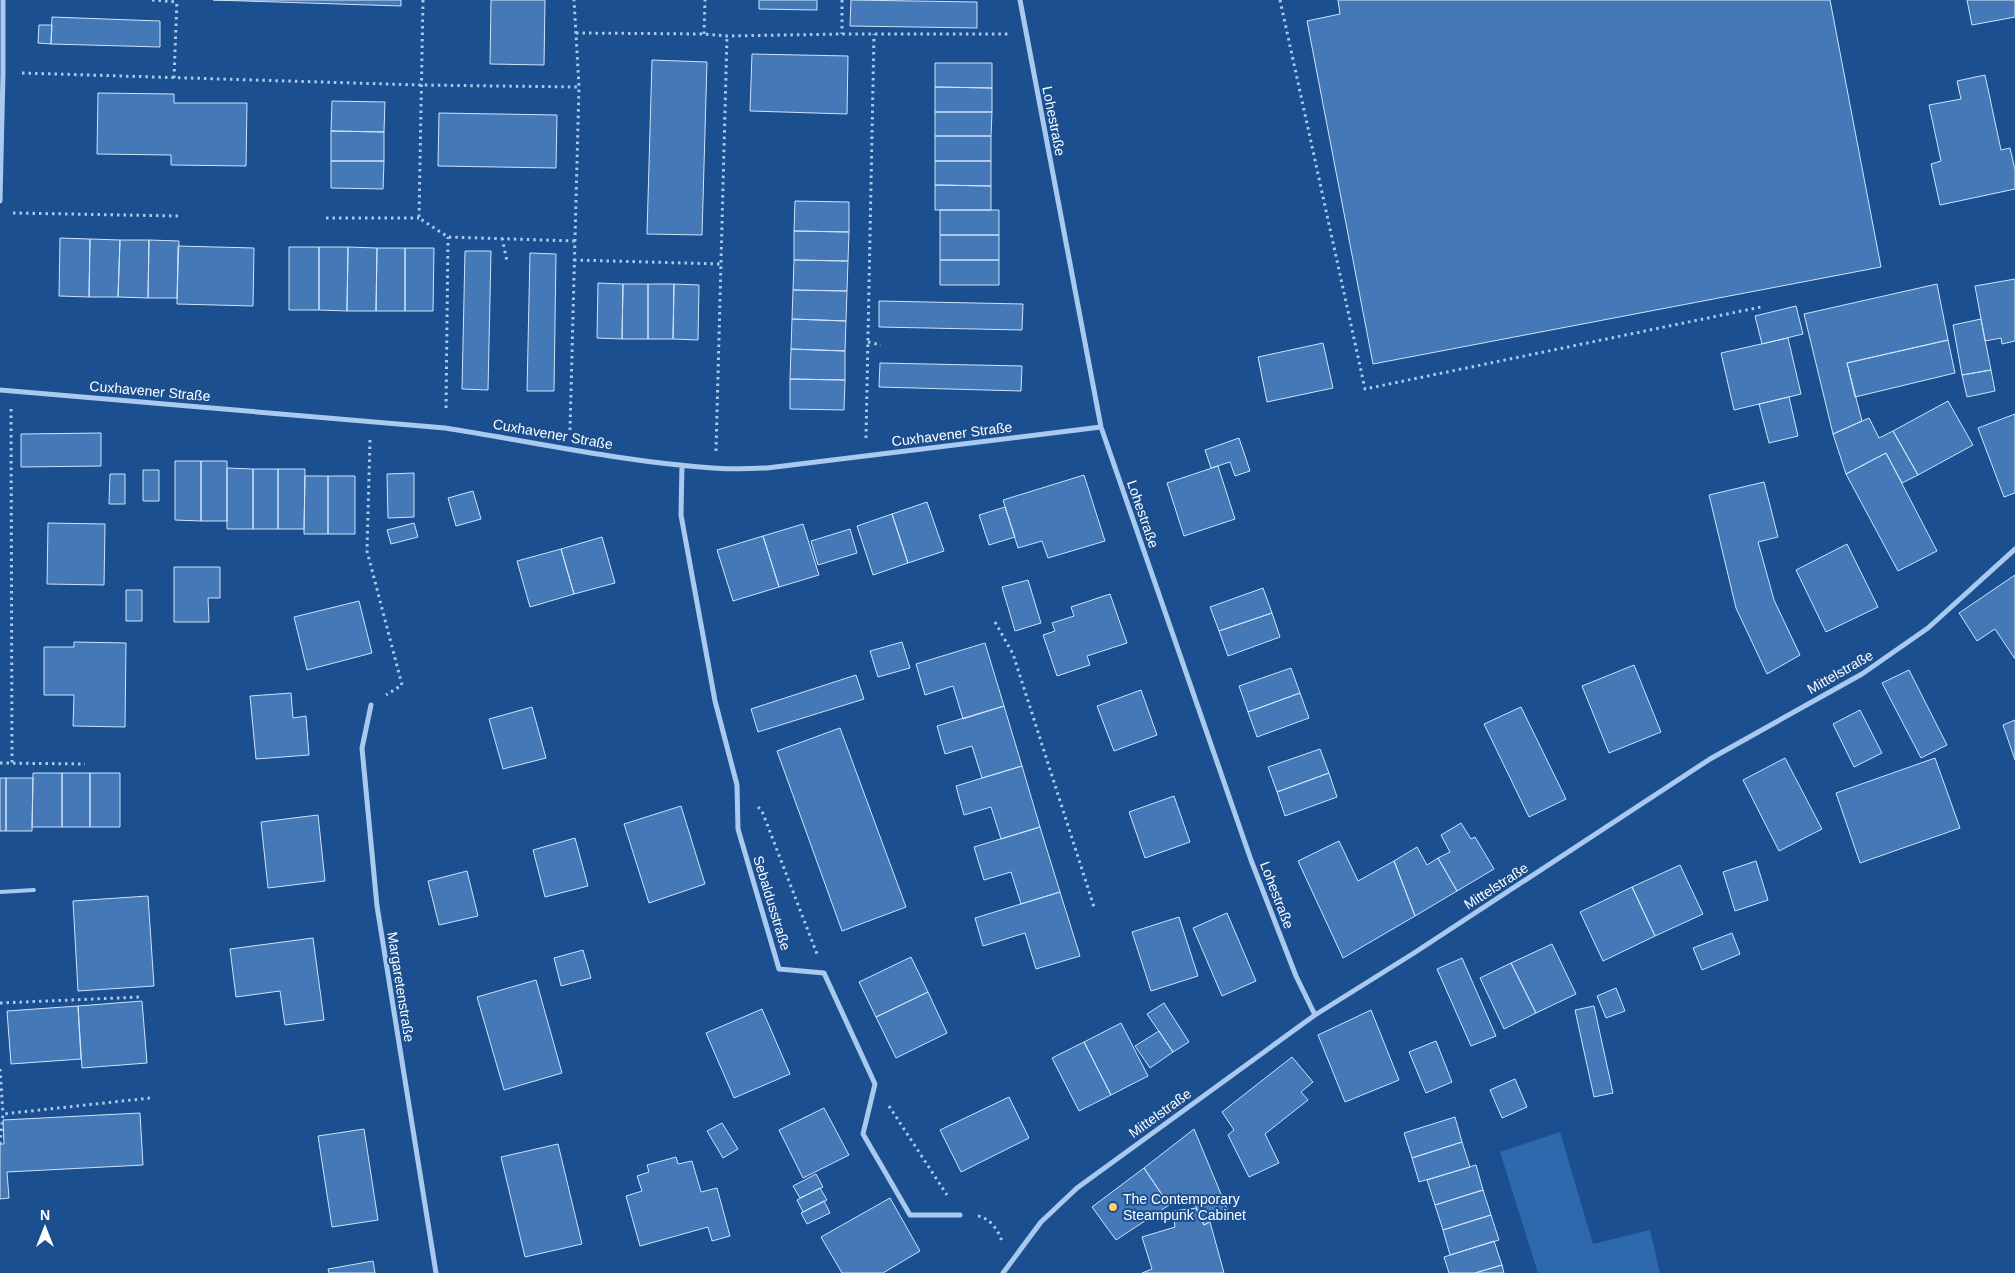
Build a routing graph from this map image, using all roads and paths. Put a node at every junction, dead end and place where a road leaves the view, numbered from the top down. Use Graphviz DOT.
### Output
graph roads {
  1 [pos="3,0"];
  2 [pos="152,0"];
  3 [pos="423,0"];
  4 [pos="574,0"];
  5 [pos="705,0"];
  6 [pos="842,0"];
  7 [pos="1020,0"];
  8 [pos="1280,0"];
  9 [pos="177,1"];
  10 [pos="576,33"];
  11 [pos="704,34"];
  12 [pos="842,34"];
  13 [pos="874,34"];
  14 [pos="1026,34"];
  15 [pos="727,36"];
  16 [pos="3,73"];
  17 [pos="174,78"];
  18 [pos="420,85"];
  19 [pos="578,87"];
  20 [pos="0,201"];
  21 [pos="10,213"];
  22 [pos="178,216"];
  23 [pos="326,218"];
  24 [pos="419,218"];
  25 [pos="448,237"];
  26 [pos="502,238"];
  27 [pos="575,242"];
  28 [pos="574,260"];
  29 [pos="507,261"];
  30 [pos="721,264"];
  31 [pos="1761,307"];
  32 [pos="868,342"];
  33 [pos="881,345"];
  34 [pos="0,390"];
  35 [pos="11,391"];
  36 [pos="371,422"];
  37 [pos="1101,427"];
  38 [pos="445,428"];
  39 [pos="569,450"];
  40 [pos="865,456"];
  41 [pos="682,465"];
  42 [pos="715,469"];
  43 [pos="2015,549"];
  44 [pos="995,622"];
  45 [pos="370,704"];
  46 [pos="0,763"];
  47 [pos="12,764"];
  48 [pos="85,764"];
  49 [pos="737,785"];
  50 [pos="34,890"];
  51 [pos="0,892"];
  52 [pos="1094,907"];
  53 [pos="824,973"];
  54 [pos="141,997"];
  55 [pos="0,1003"];
  56 [pos="1315,1014"];
  57 [pos="0,1070"];
  58 [pos="875,1084"];
  59 [pos="150,1098"];
  60 [pos="2,1114"];
  61 [pos="0,1144"];
  62 [pos="960,1215"];
  63 [pos="1009,1267"];
  64 [pos="436,1273"];
  65 [pos="1003,1273"];
  66 [pos="1014,1273"];
  1 -- 16 [label="street"];
  2 -- 9 [label="path"];
  3 -- 18 [label="path"];
  4 -- 10 [label="path"];
  5 -- 11 [label="path"];
  6 -- 12 [label="path"];
  7 -- 14 [label="street, Lohestraße"];
  8 -- 31 [label="path"];
  9 -- 17 [label="path"];
  10 -- 11 [label="path"];
  10 -- 19 [label="path"];
  11 -- 15 [label="path"];
  12 -- 13 [label="path"];
  12 -- 15 [label="path"];
  13 -- 14 [label="path"];
  13 -- 32 [label="path"];
  14 -- 37 [label="street, Lohestraße"];
  15 -- 30 [label="path"];
  16 -- 17 [label="path"];
  16 -- 20 [label="street"];
  17 -- 18 [label="path"];
  18 -- 19 [label="path"];
  18 -- 24 [label="path"];
  19 -- 27 [label="path"];
  21 -- 22 [label="path"];
  23 -- 24 [label="path"];
  24 -- 25 [label="path"];
  25 -- 26 [label="path"];
  25 -- 38 [label="path"];
  26 -- 27 [label="path"];
  26 -- 29 [label="path"];
  27 -- 28 [label="path"];
  28 -- 30 [label="path"];
  28 -- 39 [label="path"];
  30 -- 42 [label="path"];
  32 -- 33 [label="path"];
  32 -- 40 [label="path"];
  34 -- 35 [label="street, Cuxhavener Straße"];
  35 -- 36 [label="street, Cuxhavener Straße"];
  35 -- 47 [label="path"];
  36 -- 38 [label="street, Cuxhavener Straße"];
  36 -- 45 [label="path"];
  37 -- 40 [label="street, Cuxhavener Straße"];
  37 -- 56 [label="street, Lohestraße"];
  38 -- 39 [label="street, Cuxhavener Straße"];
  39 -- 41 [label="street, Cuxhavener Straße"];
  40 -- 42 [label="street, Cuxhavener Straße"];
  41 -- 42 [label="street, Cuxhavener Straße"];
  41 -- 49 [label="street, Sebaldusstraße"];
  43 -- 56 [label="street, Mittelstraße"];
  44 -- 52 [label="path"];
  45 -- 64 [label="street, Margaretenstraße"];
  46 -- 47 [label="path"];
  47 -- 48 [label="path"];
  49 -- 53 [label="path"];
  49 -- 53 [label="street, Sebaldusstraße"];
  50 -- 51 [label="lane"];
  53 -- 58 [label="street"];
  54 -- 55 [label="path"];
  56 -- 63 [label="street, Mittelstraße"];
  57 -- 60 [label="path"];
  58 -- 62 [label="path"];
  58 -- 62 [label="street"];
  59 -- 60 [label="path"];
  60 -- 61 [label="path"];
  62 -- 63 [label="path"];
  63 -- 65 [label="street, Mittelstraße"];
  63 -- 66 [label="street"];
}
